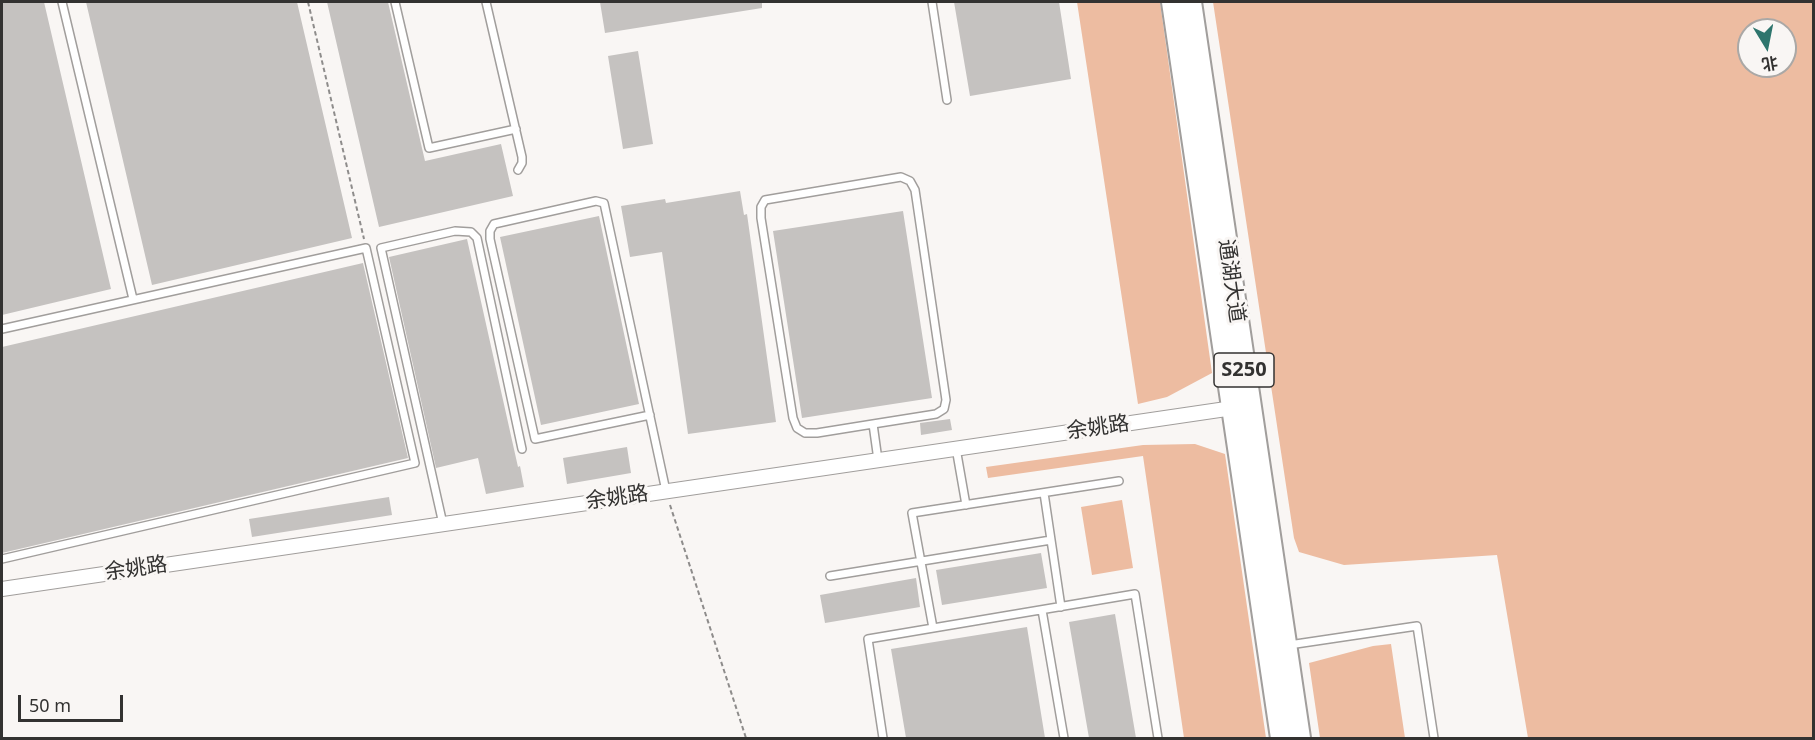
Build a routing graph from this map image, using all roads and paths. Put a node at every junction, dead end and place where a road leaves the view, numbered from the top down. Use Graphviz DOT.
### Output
graph roads {
  1 [pos="62,2"];
  2 [pos="308,2"];
  3 [pos="395,2"];
  4 [pos="486,2"];
  5 [pos="932,2"];
  6 [pos="1173,2"];
  7 [pos="1190,2"];
  8 [pos="948,100"];
  9 [pos="516,129"];
  10 [pos="518,170"];
  11 [pos="366,248"];
  12 [pos="133,299"];
  13 [pos="2,329"];
  14 [pos="1233,408"];
  15 [pos="650,415"];
  16 [pos="873,424"];
  17 [pos="956,448"];
  18 [pos="522,449"];
  19 [pos="878,460"];
  20 [pos="1119,481"];
  21 [pos="666,491"];
  22 [pos="1044,493"];
  23 [pos="966,505"];
  24 [pos="443,524"];
  25 [pos="1051,540"];
  26 [pos="2,559"];
  27 [pos="921,561"];
  28 [pos="830,576"];
  29 [pos="2,589"];
  30 [pos="1061,607"];
  31 [pos="1042,610"];
  32 [pos="933,628"];
  33 [pos="1285,645"];
  34 [pos="746,738"];
  35 [pos="883,738"];
  36 [pos="1064,738"];
  37 [pos="1158,738"];
  38 [pos="1282,738"];
  39 [pos="1299,738"];
  40 [pos="1434,738"];
  1 -- 12 [label="lane"];
  2 -- 11 [label="path"];
  3 -- 9 [label="lane"];
  4 -- 9 [label="lane"];
  5 -- 8 [label="lane"];
  6 -- 14 [label="main road, 通湖大道 / S250"];
  7 -- 33 [label="main road, 通湖大道 / S250"];
  9 -- 10 [label="lane"];
  11 -- 12 [label="lane"];
  11 -- 26 [label="lane"];
  12 -- 13 [label="lane"];
  14 -- 17 [label="street, 余姚路"];
  14 -- 38 [label="main road, 通湖大道 / S250"];
  15 -- 15 [label="lane"];
  15 -- 21 [label="lane"];
  16 -- 16 [label="lane"];
  16 -- 19 [label="lane"];
  17 -- 19 [label="street, 余姚路"];
  17 -- 23 [label="lane"];
  18 -- 24 [label="lane"];
  19 -- 21 [label="street, 余姚路"];
  20 -- 22 [label="lane"];
  21 -- 24 [label="street, 余姚路"];
  21 -- 34 [label="path"];
  22 -- 23 [label="lane"];
  22 -- 25 [label="lane"];
  23 -- 27 [label="lane"];
  24 -- 29 [label="street, 余姚路"];
  25 -- 27 [label="lane"];
  25 -- 30 [label="lane"];
  27 -- 28 [label="lane"];
  27 -- 32 [label="lane"];
  30 -- 31 [label="lane"];
  30 -- 37 [label="lane"];
  31 -- 32 [label="lane"];
  31 -- 36 [label="lane"];
  32 -- 35 [label="lane"];
  33 -- 39 [label="main road, 通湖大道 / S250"];
  33 -- 40 [label="lane"];
}
